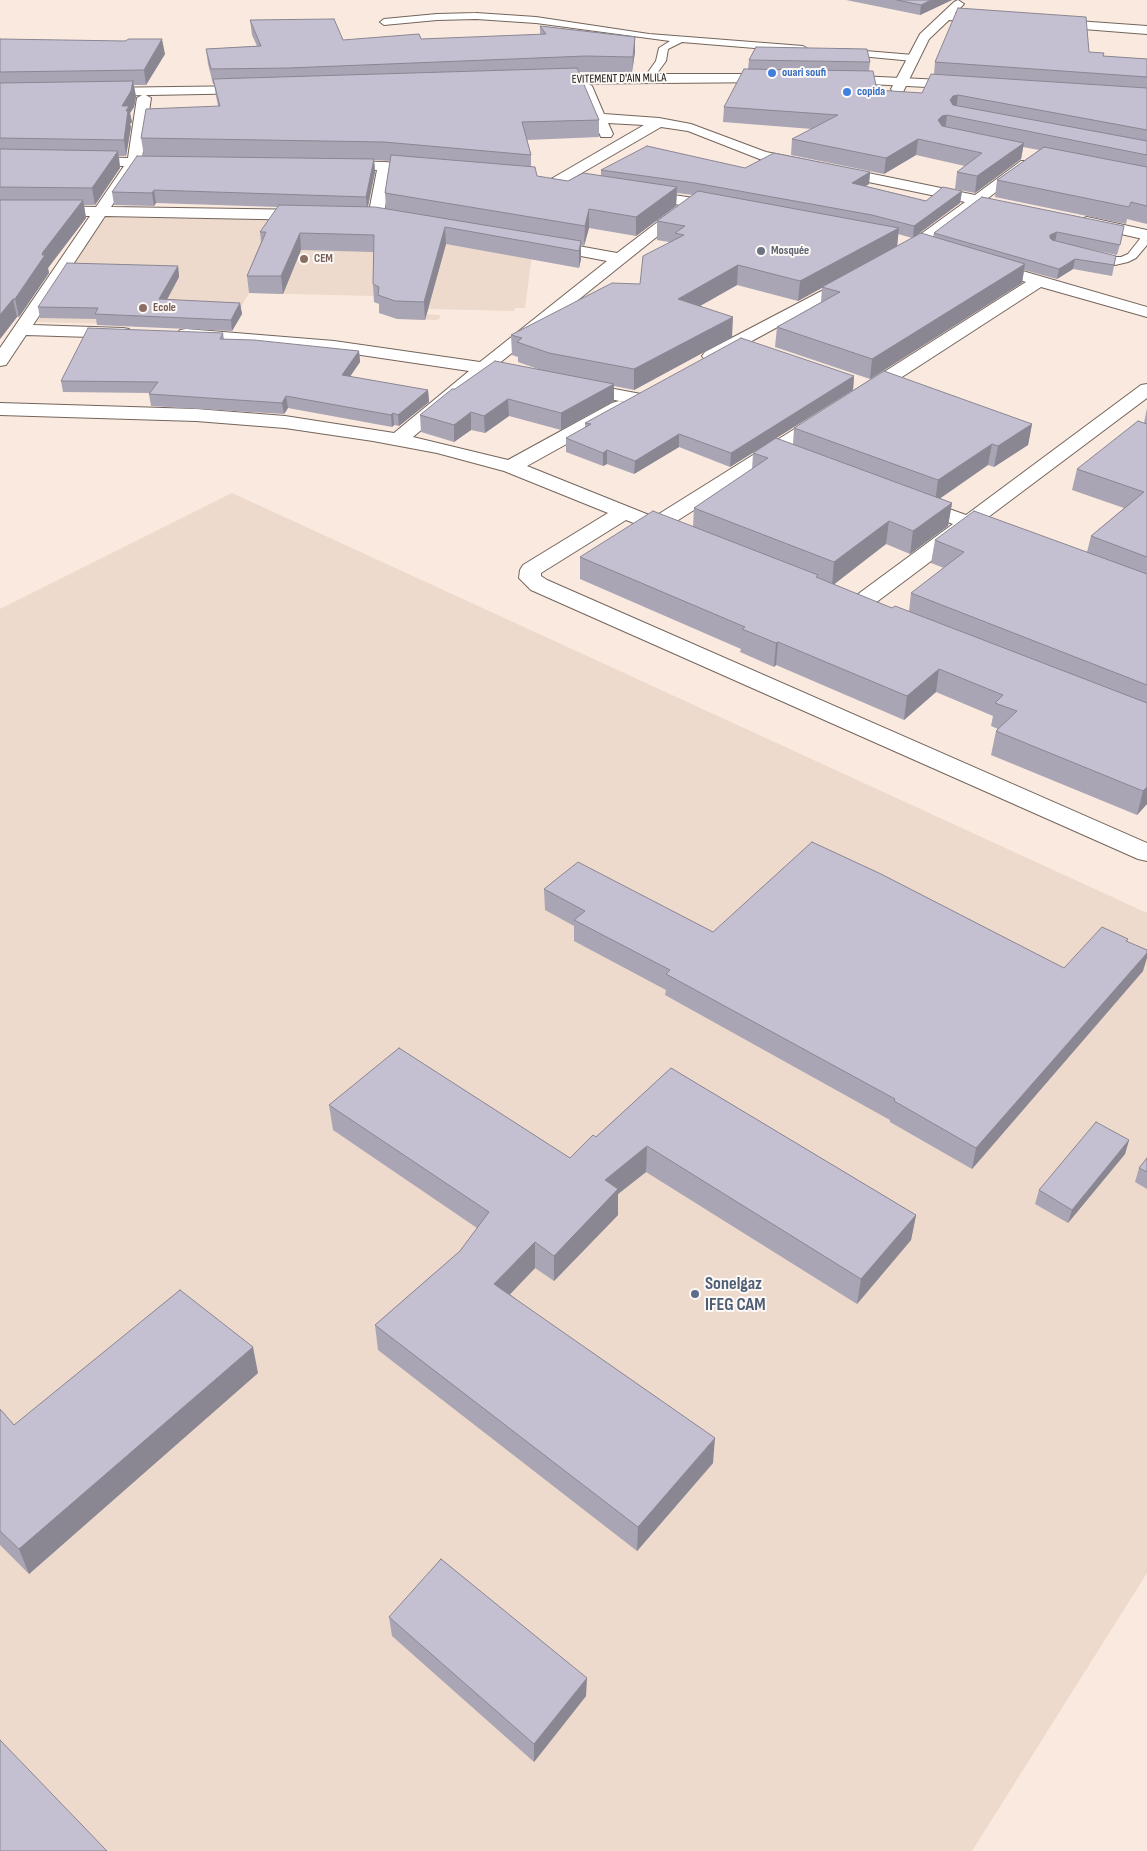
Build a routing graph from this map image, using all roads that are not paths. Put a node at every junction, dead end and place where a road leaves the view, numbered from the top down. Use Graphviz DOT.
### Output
graph roads {
  1 [pos="963,0"];
  2 [pos="946,16"];
  3 [pos="1004,20"];
  4 [pos="384,22"];
  5 [pos="1032,22"];
  6 [pos="1147,30"];
  7 [pos="681,39"];
  8 [pos="816,50"];
  9 [pos="835,52"];
  10 [pos="913,58"];
  11 [pos="649,78"];
  12 [pos="824,83"];
  13 [pos="900,85"];
  14 [pos="585,86"];
  15 [pos="978,89"];
  16 [pos="144,98"];
  17 [pos="599,118"];
  18 [pos="659,122"];
  19 [pos="612,150"];
  20 [pos="1019,153"];
  21 [pos="67,161"];
  22 [pos="134,162"];
  23 [pos="182,163"];
  24 [pos="318,165"];
  25 [pos="386,166"];
  26 [pos="442,171"];
  27 [pos="537,180"];
  28 [pos="556,182"];
  29 [pos="576,185"];
  30 [pos="625,192"];
  31 [pos="976,200"];
  32 [pos="694,202"];
  33 [pos="995,203"];
  34 [pos="734,209"];
  35 [pos="0,210"];
  36 [pos="100,211"];
  37 [pos="328,216"];
  38 [pos="357,217"];
  39 [pos="376,217"];
  40 [pos="1071,219"];
  41 [pos="415,224"];
  42 [pos="1147,236"];
  43 [pos="898,241"];
  44 [pos="532,243"];
  45 [pos="916,245"];
  46 [pos="935,251"];
  47 [pos="1081,253"];
  48 [pos="620,258"];
  49 [pos="973,262"];
  50 [pos="882,264"];
  51 [pos="865,273"];
  52 [pos="1039,281"];
  53 [pos="1147,312"];
  54 [pos="20,330"];
  55 [pos="139,333"];
  56 [pos="168,334"];
  57 [pos="737,342"];
  58 [pos="755,348"];
  59 [pos="0,361"];
  60 [pos="694,366"];
  61 [pos="483,368"];
  62 [pos="540,379"];
  63 [pos="855,382"];
  64 [pos="559,383"];
  65 [pos="873,388"];
  66 [pos="652,389"];
  67 [pos="1147,390"];
  68 [pos="634,398"];
  69 [pos="0,410"];
  70 [pos="398,440"];
  71 [pos="511,467"];
  72 [pos="894,495"];
  73 [pos="624,512"];
  74 [pos="967,523"];
  75 [pos="656,524"];
  76 [pos="693,539"];
  77 [pos="1012,540"];
  78 [pos="858,605"];
  79 [pos="1147,852"];
  1 -- 2 [label="main road"];
  2 -- 3 [label="main road"];
  2 -- 10 [label="main road"];
  4 -- 7 [label="lane"];
  5 -- 6 [label="main road"];
  7 -- 8 [label="lane"];
  7 -- 11 [label="lane"];
  9 -- 10 [label="lane"];
  10 -- 13 [label="main road"];
  11 -- 14 [label="main road, EVITEMENT D'AIN MLILA"];
  11 -- 14 [label="main road, EVITEMENT D'AIN MLILA"];
  12 -- 13 [label="main road"];
  13 -- 15 [label="main road"];
  14 -- 17 [label="main road"];
  16 -- 16 [label="main road"];
  16 -- 22 [label="main road"];
  17 -- 18 [label="main road"];
  17 -- 19 [label="main road"];
  18 -- 19 [label="main road"];
  18 -- 31 [label="main road"];
  19 -- 28 [label="main road"];
  20 -- 31 [label="main road"];
  21 -- 22 [label="main road"];
  22 -- 23 [label="main road"];
  22 -- 36 [label="main road"];
  24 -- 25 [label="main road"];
  25 -- 26 [label="main road"];
  25 -- 39 [label="main road"];
  27 -- 28 [label="main road"];
  28 -- 29 [label="main road"];
  30 -- 32 [label="main road"];
  31 -- 33 [label="main road"];
  31 -- 45 [label="main road"];
  32 -- 34 [label="main road"];
  32 -- 48 [label="main road"];
  35 -- 36 [label="main road"];
  36 -- 37 [label="main road"];
  36 -- 54 [label="main road"];
  38 -- 39 [label="main road"];
  39 -- 41 [label="main road"];
  40 -- 42 [label="main road"];
  42 -- 47 [label="lane"];
  43 -- 45 [label="main road"];
  44 -- 48 [label="main road"];
  45 -- 46 [label="main road"];
  45 -- 50 [label="main road"];
  48 -- 61 [label="main road"];
  49 -- 52 [label="main road"];
  51 -- 57 [label="main road"];
  52 -- 53 [label="main road"];
  52 -- 65 [label="main road"];
  54 -- 55 [label="main road"];
  54 -- 59 [label="main road"];
  56 -- 61 [label="main road"];
  57 -- 58 [label="main road"];
  57 -- 60 [label="main road"];
  61 -- 62 [label="main road"];
  61 -- 70 [label="main road"];
  63 -- 65 [label="main road"];
  64 -- 68 [label="main road"];
  65 -- 75 [label="main road"];
  66 -- 68 [label="main road"];
  67 -- 74 [label="main road"];
  68 -- 71 [label="main road"];
  69 -- 70 [label="main road"];
  70 -- 71 [label="main road"];
  71 -- 73 [label="main road"];
  72 -- 74 [label="main road"];
  73 -- 75 [label="main road"];
  73 -- 79 [label="main road"];
  74 -- 77 [label="main road"];
  74 -- 78 [label="main road"];
  75 -- 76 [label="main road"];
}
